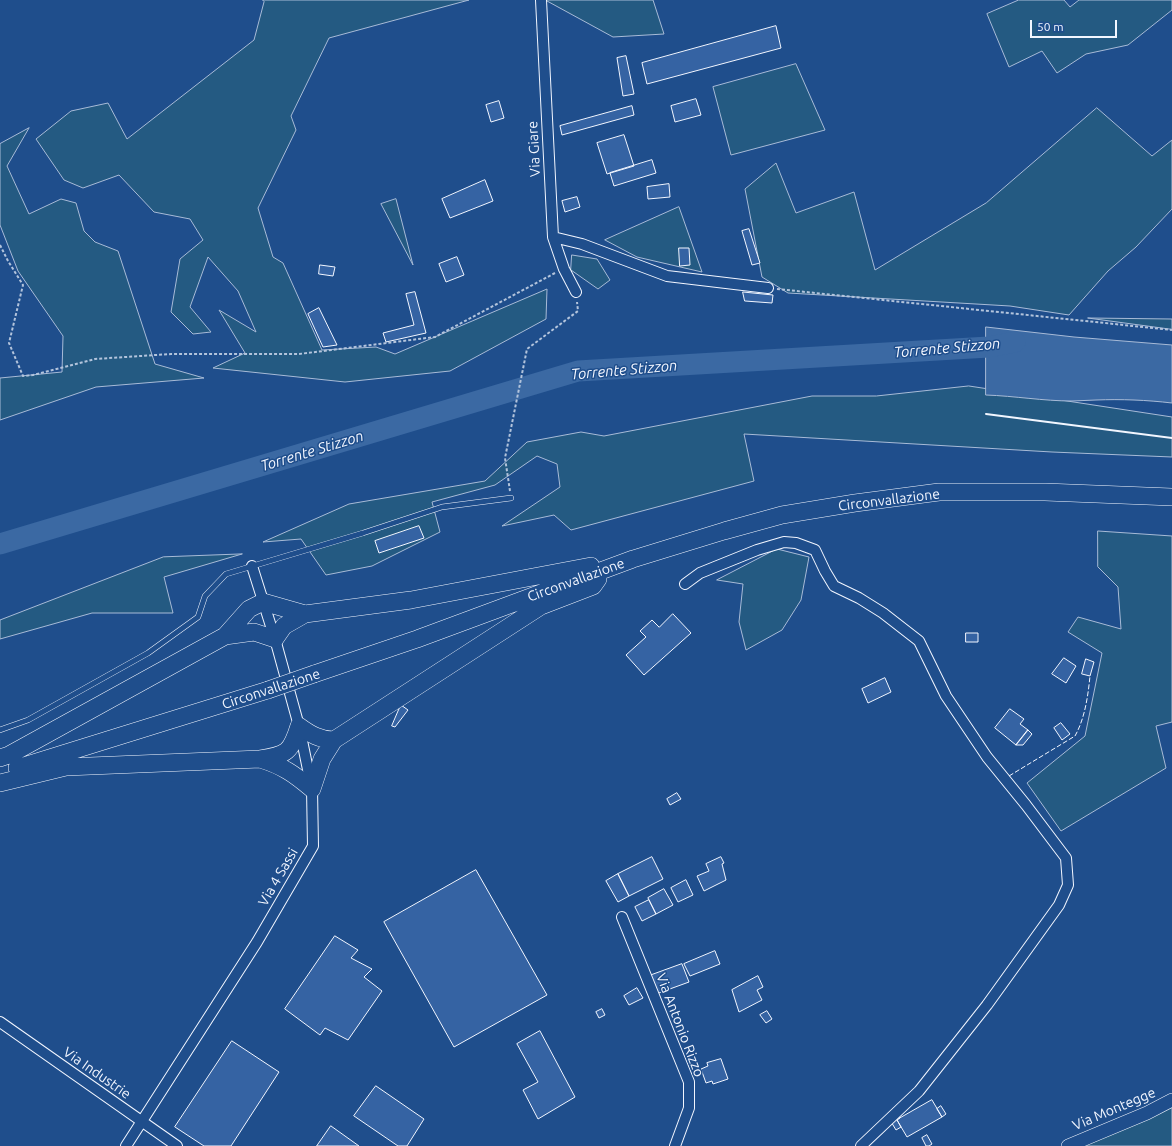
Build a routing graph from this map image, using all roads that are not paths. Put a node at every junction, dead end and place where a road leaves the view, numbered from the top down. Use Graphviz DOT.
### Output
graph roads {
  1 [pos="541,0"];
  2 [pos="553,237"];
  3 [pos="768,288"];
  4 [pos="576,292"];
  5 [pos="1172,497"];
  6 [pos="510,498"];
  7 [pos="252,566"];
  8 [pos="605,569"];
  9 [pos="685,584"];
  10 [pos="263,602"];
  11 [pos="305,614"];
  12 [pos="225,636"];
  13 [pos="274,640"];
  14 [pos="299,726"];
  15 [pos="0,730"];
  16 [pos="334,740"];
  17 [pos="0,758"];
  18 [pos="260,759"];
  19 [pos="0,773"];
  20 [pos="0,783"];
  21 [pos="312,789"];
  22 [pos="622,917"];
  23 [pos="0,1022"];
  24 [pos="1172,1100"];
  25 [pos="142,1122"];
  26 [pos="126,1146"];
  27 [pos="178,1146"];
  28 [pos="675,1146"];
  29 [pos="861,1146"];
  30 [pos="1068,1146"];
  1 -- 2 [label="street, Via Giare"];
  2 -- 3 [label="street"];
  2 -- 4 [label="street, Via Giare"];
  5 -- 8 [label="highway, Circonvallazione"];
  6 -- 7 [label="lane"];
  7 -- 10 [label="street, Via 4 Sassi"];
  7 -- 15 [label="lane"];
  8 -- 11 [label="highway"];
  8 -- 16 [label="highway"];
  8 -- 19 [label="highway, Circonvallazione, bridge"];
  9 -- 29 [label="street"];
  10 -- 11 [label="highway"];
  10 -- 12 [label="highway"];
  10 -- 13 [label="street, Via 4 Sassi"];
  11 -- 13 [label="highway"];
  12 -- 13 [label="highway"];
  12 -- 17 [label="highway"];
  13 -- 14 [label="street, Via 4 Sassi"];
  14 -- 16 [label="highway"];
  14 -- 18 [label="highway"];
  14 -- 21 [label="street, Via 4 Sassi"];
  16 -- 21 [label="highway"];
  18 -- 20 [label="highway"];
  18 -- 21 [label="highway"];
  21 -- 25 [label="street, Via 4 Sassi"];
  22 -- 28 [label="street, Via Antonio Rizzo"];
  23 -- 25 [label="street, Via Industrie"];
  24 -- 30 [label="street, Via Montegge"];
  25 -- 26 [label="street, Via 4 Sassi"];
  25 -- 27 [label="street, Via Industrie"];
}
